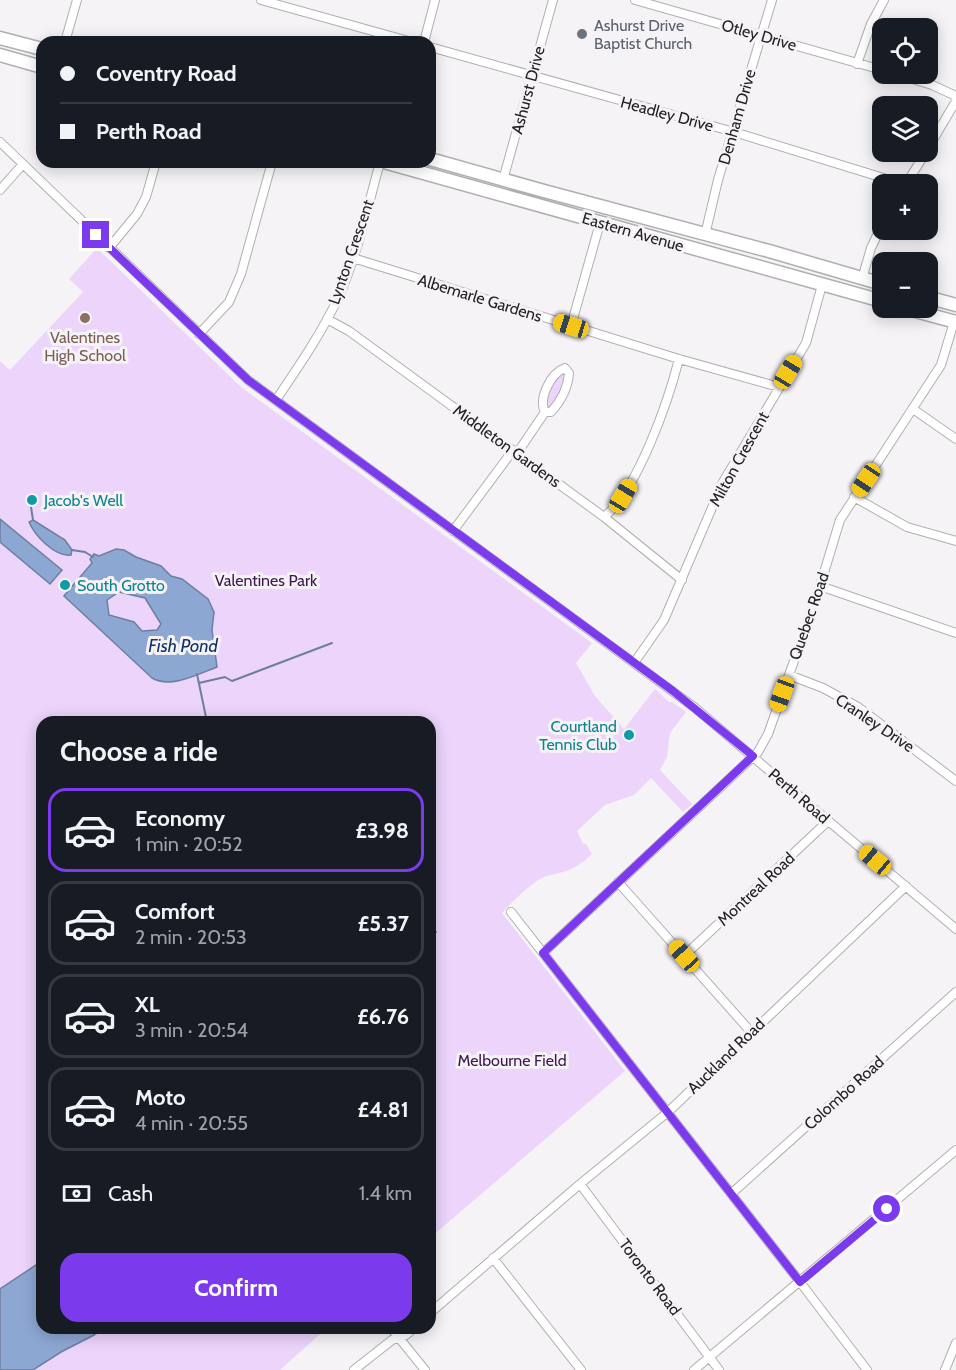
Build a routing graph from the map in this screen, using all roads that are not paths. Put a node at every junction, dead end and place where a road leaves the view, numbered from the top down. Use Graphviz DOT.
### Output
graph roads {
  1 [pos="77,0"];
  2 [pos="261,0"];
  3 [pos="435,0"];
  4 [pos="553,0"];
  5 [pos="635,0"];
  6 [pos="772,0"];
  7 [pos="884,0"];
  8 [pos="660,3"];
  9 [pos="67,36"];
  10 [pos="390,36"];
  11 [pos="425,36"];
  12 [pos="760,36"];
  13 [pos="0,38"];
  14 [pos="36,47"];
  15 [pos="436,49"];
  16 [pos="0,55"];
  17 [pos="857,64"];
  18 [pos="36,65"];
  19 [pos="872,68"];
  20 [pos="533,76"];
  21 [pos="929,84"];
  22 [pos="956,96"];
  23 [pos="956,101"];
  24 [pos="938,131"];
  25 [pos="734,132"];
  26 [pos="0,142"];
  27 [pos="436,161"];
  28 [pos="23,164"];
  29 [pos="154,168"];
  30 [pos="270,168"];
  31 [pos="380,168"];
  32 [pos="403,168"];
  33 [pos="872,174"];
  34 [pos="503,180"];
  35 [pos="0,190"];
  36 [pos="600,223"];
  37 [pos="705,235"];
  38 [pos="875,240"];
  39 [pos="109,248"];
  40 [pos="353,258"];
  41 [pos="862,279"];
  42 [pos="872,282"];
  43 [pos="822,285"];
  44 [pos="872,298"];
  45 [pos="938,300"];
  46 [pos="956,305"];
  47 [pos="938,317"];
  48 [pos="327,319"];
  49 [pos="955,322"];
  50 [pos="571,326"];
  51 [pos="199,334"];
  52 [pos="679,359"];
  53 [pos="779,387"];
  54 [pos="276,400"];
  55 [pos="913,409"];
  56 [pos="545,412"];
  57 [pos="956,439"];
  58 [pos="515,451"];
  59 [pos="854,497"];
  60 [pos="604,517"];
  61 [pos="453,531"];
  62 [pos="956,541"];
  63 [pos="682,580"];
  64 [pos="820,586"];
  65 [pos="956,633"];
  66 [pos="634,663"];
  67 [pos="789,675"];
  68 [pos="753,756"];
  69 [pos="956,781"];
  70 [pos="828,821"];
  71 [pos="618,882"];
  72 [pos="906,886"];
  73 [pos="511,912"];
  74 [pos="956,929"];
  75 [pos="543,953"];
  76 [pos="684,956"];
  77 [pos="956,992"];
  78 [pos="751,1032"];
  79 [pos="668,1113"];
  80 [pos="956,1150"];
  81 [pos="580,1184"];
  82 [pos="731,1194"];
  83 [pos="493,1258"];
  84 [pos="800,1282"];
  85 [pos="436,1308"];
  86 [pos="396,1334"];
  87 [pos="405,1334"];
  88 [pos="399,1338"];
  89 [pos="956,1343"];
  90 [pos="710,1358"];
  91 [pos="354,1370"];
  92 [pos="425,1370"];
  93 [pos="581,1370"];
  94 [pos="694,1370"];
  95 [pos="719,1370"];
  96 [pos="867,1370"];
  97 [pos="945,1370"];
  1 -- 9 [label="street"];
  2 -- 10 [label="street"];
  3 -- 11 [label="street"];
  4 -- 20 [label="street, Ashurst Drive"];
  5 -- 8 [label="street, Otley Drive"];
  6 -- 12 [label="street, Denham Drive"];
  7 -- 17 [label="street"];
  8 -- 12 [label="street, Otley Drive"];
  12 -- 17 [label="street, Otley Drive"];
  12 -- 25 [label="street, Denham Drive"];
  13 -- 14 [label="highway"];
  15 -- 20 [label="street, Headley Drive"];
  16 -- 18 [label="highway"];
  17 -- 19 [label="street, Otley Drive"];
  20 -- 25 [label="street, Headley Drive"];
  20 -- 34 [label="street, Ashurst Drive"];
  21 -- 22 [label="street"];
  23 -- 24 [label="street"];
  25 -- 33 [label="street, Headley Drive"];
  25 -- 37 [label="street, Denham Drive"];
  26 -- 28 [label="street, Perth Road"];
  27 -- 34 [label="highway, Eastern Avenue"];
  28 -- 35 [label="street"];
  28 -- 39 [label="street, Perth Road"];
  29 -- 39 [label="street"];
  30 -- 51 [label="street"];
  31 -- 40 [label="street, Lynton Crescent"];
  32 -- 36 [label="highway, Eastern Avenue"];
  34 -- 37 [label="highway, Eastern Avenue"];
  36 -- 43 [label="highway, Eastern Avenue"];
  36 -- 50 [label="street"];
  37 -- 41 [label="highway, Eastern Avenue"];
  38 -- 41 [label="street"];
  39 -- 51 [label="street, Perth Road"];
  40 -- 48 [label="street, Lynton Crescent"];
  40 -- 50 [label="street, Albemarle Gardens"];
  41 -- 42 [label="highway, Eastern Avenue"];
  43 -- 44 [label="highway, Eastern Avenue"];
  43 -- 53 [label="street, Milton Crescent"];
  45 -- 46 [label="highway"];
  47 -- 49 [label="highway"];
  48 -- 54 [label="street, Lynton Crescent"];
  48 -- 58 [label="street, Middleton Gardens"];
  49 -- 55 [label="street, Quebec Road"];
  50 -- 52 [label="street, Albemarle Gardens"];
  51 -- 54 [label="street, Perth Road"];
  52 -- 53 [label="street, Albemarle Gardens"];
  52 -- 60 [label="street"];
  53 -- 63 [label="street, Milton Crescent"];
  54 -- 61 [label="street, Perth Road"];
  55 -- 57 [label="street"];
  55 -- 59 [label="street, Quebec Road"];
  56 -- 56 [label="street"];
  56 -- 58 [label="street"];
  58 -- 60 [label="street, Middleton Gardens"];
  58 -- 61 [label="street"];
  59 -- 62 [label="street"];
  59 -- 64 [label="street, Quebec Road"];
  60 -- 63 [label="street, Middleton Gardens"];
  61 -- 66 [label="street, Perth Road"];
  63 -- 66 [label="street, Milton Crescent"];
  64 -- 65 [label="street"];
  64 -- 67 [label="street, Quebec Road"];
  66 -- 68 [label="street, Perth Road"];
  67 -- 68 [label="street, Quebec Road"];
  67 -- 69 [label="street, Cranley Drive"];
  68 -- 70 [label="street, Perth Road"];
  68 -- 71 [label="street, Quebec Road"];
  70 -- 72 [label="street, Perth Road"];
  70 -- 76 [label="street, Montreal Road"];
  71 -- 75 [label="street, Quebec Road"];
  71 -- 76 [label="street"];
  72 -- 74 [label="street, Perth Road"];
  72 -- 78 [label="street, Auckland Road"];
  73 -- 75 [label="street"];
  75 -- 79 [label="street"];
  76 -- 78 [label="street"];
  77 -- 82 [label="street, Colombo Road"];
  78 -- 79 [label="street, Auckland Road"];
  79 -- 81 [label="street, Auckland Road"];
  79 -- 82 [label="street"];
  80 -- 84 [label="street"];
  81 -- 83 [label="street, Auckland Road"];
  81 -- 90 [label="street, Toronto Road"];
  82 -- 84 [label="street"];
  83 -- 85 [label="street, Auckland Road"];
  83 -- 93 [label="street"];
  84 -- 90 [label="street"];
  84 -- 96 [label="street"];
  86 -- 88 [label="street"];
  87 -- 88 [label="street"];
  88 -- 91 [label="street"];
  88 -- 92 [label="street"];
  89 -- 97 [label="street"];
  90 -- 94 [label="street"];
  90 -- 95 [label="street, Toronto Road"];
}
